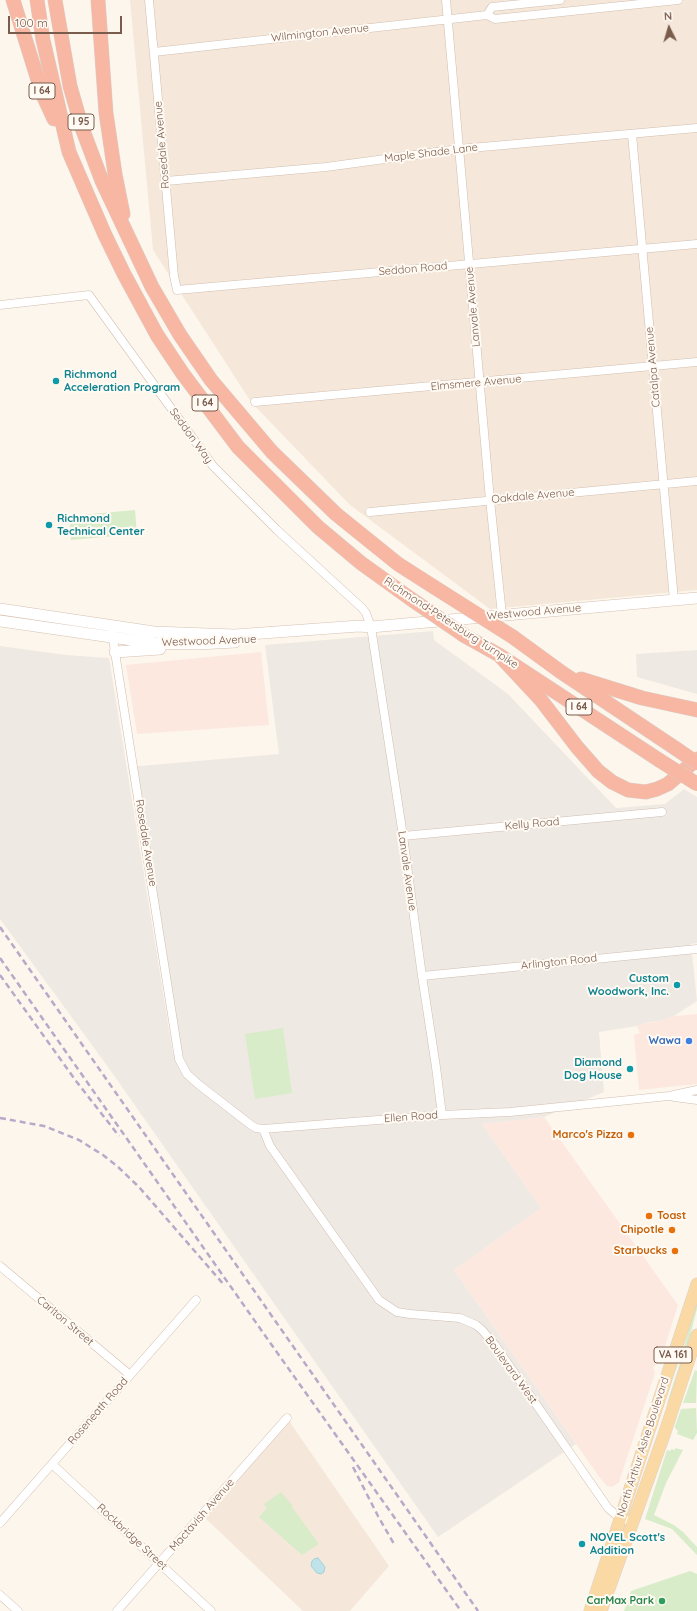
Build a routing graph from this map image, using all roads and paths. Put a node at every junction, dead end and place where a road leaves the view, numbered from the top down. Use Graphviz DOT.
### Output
graph roads {
  1 [pos="13,0"];
  2 [pos="37,0"];
  3 [pos="55,0"];
  4 [pos="98,0"];
  5 [pos="149,0"];
  6 [pos="446,0"];
  7 [pos="560,0"];
  8 [pos="678,0"];
  9 [pos="609,4"];
  10 [pos="487,15"];
  11 [pos="447,19"];
  12 [pos="154,52"];
  13 [pos="697,128"];
  14 [pos="632,134"];
  15 [pos="459,149"];
  16 [pos="69,152"];
  17 [pos="166,182"];
  18 [pos="128,238"];
  19 [pos="697,244"];
  20 [pos="642,249"];
  21 [pos="470,264"];
  22 [pos="177,290"];
  23 [pos="0,305"];
  24 [pos="697,362"];
  25 [pos="653,366"];
  26 [pos="480,382"];
  27 [pos="255,402"];
  28 [pos="697,481"];
  29 [pos="663,484"];
  30 [pos="490,500"];
  31 [pos="370,512"];
  32 [pos="697,598"];
  33 [pos="674,600"];
  34 [pos="0,609"];
  35 [pos="502,615"];
  36 [pos="0,621"];
  37 [pos="111,626"];
  38 [pos="371,627"];
  39 [pos="113,638"];
  40 [pos="198,644"];
  41 [pos="115,652"];
  42 [pos="499,655"];
  43 [pos="561,672"];
  44 [pos="697,710"];
  45 [pos="697,759"];
  46 [pos="697,763"];
  47 [pos="697,784"];
  48 [pos="662,812"];
  49 [pos="403,836"];
  50 [pos="697,949"];
  51 [pos="422,976"];
  52 [pos="179,1059"];
  53 [pos="697,1090"];
  54 [pos="669,1096"];
  55 [pos="697,1100"];
  56 [pos="442,1115"];
  57 [pos="263,1129"];
  58 [pos="0,1266"];
  59 [pos="697,1284"];
  60 [pos="196,1300"];
  61 [pos="697,1335"];
  62 [pos="130,1375"];
  63 [pos="287,1418"];
  64 [pos="52,1464"];
  65 [pos="620,1518"];
  66 [pos="633,1522"];
  67 [pos="0,1523"];
  68 [pos="160,1563"];
  69 [pos="0,1595"];
  70 [pos="18,1611"];
  71 [pos="117,1611"];
  72 [pos="211,1611"];
  73 [pos="590,1611"];
  74 [pos="601,1611"];
  1 -- 16 [label="highway, I 64"];
  2 -- 16 [label="highway, Richmond-Petersburg Turnpike / I 95"];
  3 -- 18 [label="highway, Richmond-Petersburg Turnpike / I 95"];
  4 -- 18 [label="highway, I 64"];
  5 -- 12 [label="street, Rosedale Avenue"];
  6 -- 11 [label="street, Lanvale Avenue"];
  7 -- 10 [label="street, Wilmington Avenue"];
  8 -- 9 [label="street, Wilmington Avenue"];
  9 -- 10 [label="street, Wilmington Avenue"];
  10 -- 11 [label="street, Wilmington Avenue"];
  11 -- 12 [label="street, Wilmington Avenue"];
  11 -- 15 [label="street, Lanvale Avenue"];
  12 -- 17 [label="street, Rosedale Avenue"];
  13 -- 14 [label="street, Maple Shade Lane"];
  14 -- 15 [label="street, Maple Shade Lane"];
  14 -- 20 [label="street, Catalpa Avenue"];
  15 -- 17 [label="street, Maple Shade Lane"];
  15 -- 21 [label="street, Lanvale Avenue"];
  16 -- 42 [label="highway, Richmond-Petersburg Turnpike / I 64, bridge"];
  17 -- 22 [label="street, Rosedale Avenue"];
  18 -- 43 [label="highway, Richmond-Petersburg Turnpike / I 64, bridge"];
  19 -- 20 [label="street, Seddon Road"];
  20 -- 21 [label="street, Seddon Road"];
  20 -- 25 [label="street, Catalpa Avenue"];
  21 -- 22 [label="street, Seddon Road"];
  21 -- 26 [label="street, Lanvale Avenue"];
  23 -- 38 [label="street, Seddon Way"];
  24 -- 25 [label="street, Elmsmere Avenue"];
  25 -- 26 [label="street, Elmsmere Avenue"];
  25 -- 29 [label="street, Catalpa Avenue"];
  26 -- 27 [label="street, Elmsmere Avenue"];
  26 -- 30 [label="street, Lanvale Avenue"];
  28 -- 29 [label="street, Oakdale Avenue"];
  29 -- 30 [label="street, Oakdale Avenue"];
  29 -- 33 [label="street, Catalpa Avenue"];
  30 -- 31 [label="street, Oakdale Avenue"];
  30 -- 35 [label="street, Lanvale Avenue"];
  32 -- 33 [label="main road, Westwood Avenue"];
  33 -- 35 [label="main road, Westwood Avenue"];
  34 -- 37 [label="main road, Westwood Avenue"];
  35 -- 38 [label="main road, Westwood Avenue"];
  36 -- 39 [label="main road, Westwood Avenue"];
  37 -- 38 [label="main road, Westwood Avenue"];
  37 -- 39 [label="street, Rosedale Avenue"];
  38 -- 40 [label="main road, Westwood Avenue"];
  38 -- 49 [label="street, Lanvale Avenue"];
  39 -- 40 [label="main road, Westwood Avenue"];
  39 -- 41 [label="street, Rosedale Avenue"];
  40 -- 41 [label="main road"];
  41 -- 52 [label="street, Rosedale Avenue"];
  42 -- 45 [label="highway"];
  42 -- 47 [label="highway, Richmond-Petersburg Turnpike / I 64, bridge"];
  43 -- 44 [label="highway"];
  43 -- 46 [label="highway, Richmond-Petersburg Turnpike / I 64, bridge"];
  48 -- 49 [label="street, Kelly Road"];
  49 -- 51 [label="street, Lanvale Avenue"];
  50 -- 51 [label="street, Arlington Road"];
  51 -- 56 [label="street, Lanvale Avenue"];
  52 -- 57 [label="street, Ellen Road"];
  53 -- 54 [label="street, Ellen Road"];
  54 -- 55 [label="street, Ellen Road"];
  54 -- 56 [label="street, Ellen Road"];
  56 -- 57 [label="street, Ellen Road"];
  57 -- 65 [label="street, Boulevard West"];
  58 -- 62 [label="street, Carlton Street"];
  59 -- 65 [label="main road, North Arthur Ashe Boulevard / VA 161"];
  60 -- 62 [label="street, Roseneath Road"];
  61 -- 66 [label="main road, North Arthur Ashe Boulevard / VA 161"];
  62 -- 64 [label="street, Roseneath Road"];
  63 -- 68 [label="street, Mactavish Avenue"];
  64 -- 67 [label="street, Roseneath Road"];
  64 -- 68 [label="street, Rockbridge Street"];
  65 -- 66 [label="street, Boulevard West"];
  65 -- 73 [label="main road, North Arthur Ashe Boulevard / VA 161"];
  66 -- 74 [label="main road, North Arthur Ashe Boulevard / VA 161"];
  68 -- 71 [label="street, Mactavish Avenue"];
  68 -- 72 [label="street, Rockbridge Street"];
  69 -- 70 [label="street"];
}
